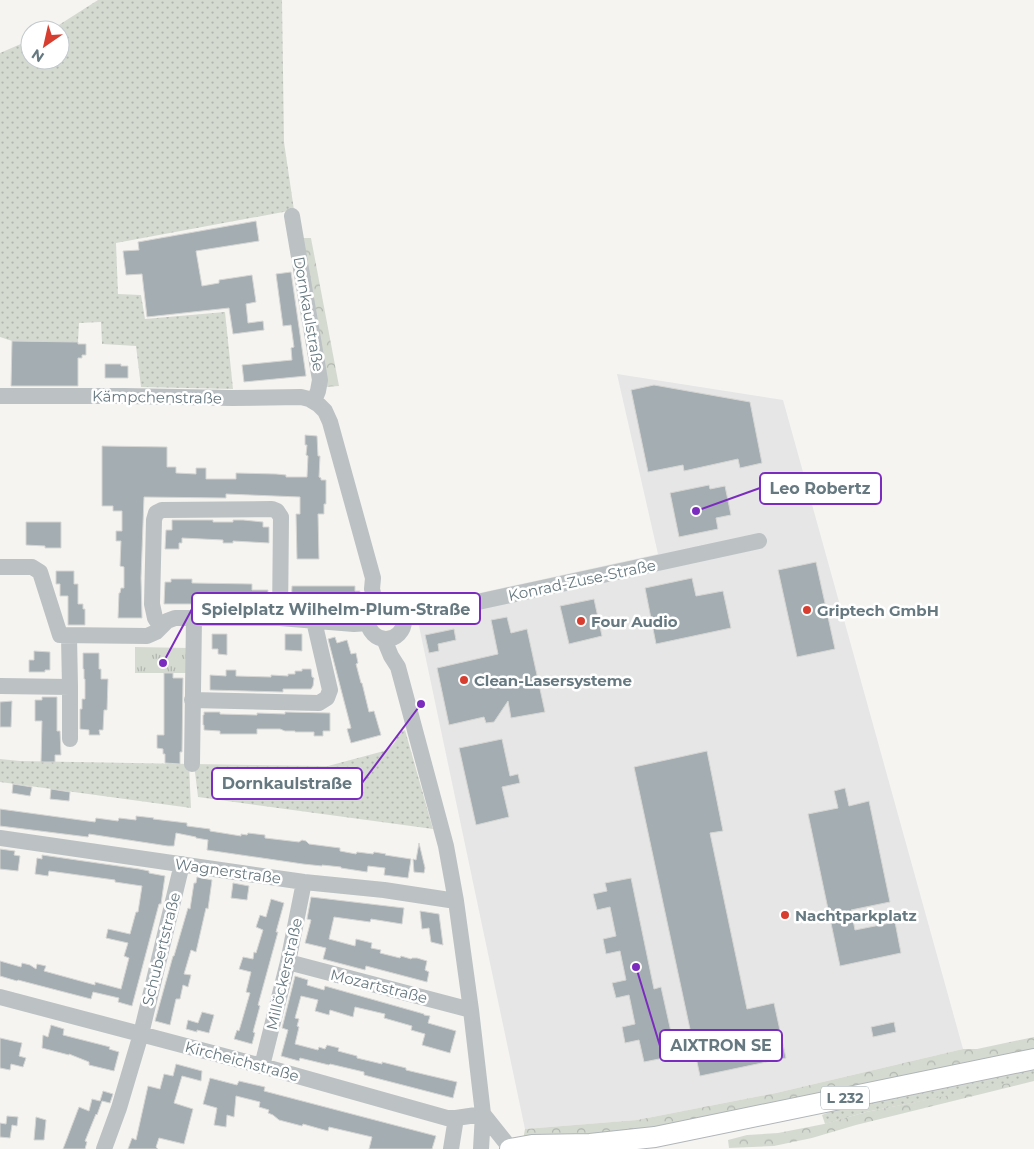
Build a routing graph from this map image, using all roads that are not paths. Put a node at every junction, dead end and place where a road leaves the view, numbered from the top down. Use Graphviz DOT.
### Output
graph roads {
  1 [pos="292,216"];
  2 [pos="0,396"];
  3 [pos="314,401"];
  4 [pos="759,541"];
  5 [pos="0,568"];
  6 [pos="374,578"];
  7 [pos="392,604"];
  8 [pos="376,606"];
  9 [pos="194,618"];
  10 [pos="280,618"];
  11 [pos="314,621"];
  12 [pos="368,623"];
  13 [pos="403,624"];
  14 [pos="160,626"];
  15 [pos="69,636"];
  16 [pos="384,638"];
  17 [pos="398,667"];
  18 [pos="0,686"];
  19 [pos="70,687"];
  20 [pos="192,700"];
  21 [pos="70,739"];
  22 [pos="192,764"];
  23 [pos="0,838"];
  24 [pos="182,864"];
  25 [pos="304,882"];
  26 [pos="456,901"];
  27 [pos="288,962"];
  28 [pos="0,996"];
  29 [pos="471,1010"];
  30 [pos="141,1034"];
  31 [pos="1034,1059"];
  32 [pos="262,1066"];
  33 [pos="483,1114"];
  34 [pos="456,1118"];
  35 [pos="655,1137"];
  36 [pos="104,1149"];
  37 [pos="451,1149"];
  38 [pos="482,1149"];
  39 [pos="510,1149"];
  40 [pos="620,1149"];
  1 -- 3 [label="street, Dornkaulstraße"];
  2 -- 3 [label="street, Kämpchenstraße"];
  3 -- 6 [label="street"];
  4 -- 13 [label="street, Konrad-Zuse-Straße"];
  5 -- 15 [label="street"];
  6 -- 7 [label="street"];
  6 -- 8 [label="street"];
  7 -- 8 [label="street"];
  7 -- 13 [label="street"];
  8 -- 12 [label="street"];
  9 -- 10 [label="street"];
  9 -- 14 [label="street"];
  9 -- 20 [label="street"];
  10 -- 11 [label="street"];
  10 -- 14 [label="street"];
  11 -- 12 [label="street"];
  11 -- 20 [label="street"];
  12 -- 16 [label="street"];
  13 -- 16 [label="street"];
  13 -- 17 [label="street"];
  14 -- 15 [label="street"];
  15 -- 19 [label="street"];
  16 -- 17 [label="street"];
  17 -- 26 [label="street"];
  18 -- 19 [label="street"];
  19 -- 21 [label="street"];
  20 -- 22 [label="street"];
  23 -- 24 [label="street, Wagnerstraße"];
  24 -- 25 [label="street, Wagnerstraße"];
  24 -- 30 [label="street, Schubertstraße"];
  25 -- 26 [label="street, Wagnerstraße"];
  25 -- 27 [label="street, Millöckerstraße"];
  26 -- 29 [label="street"];
  27 -- 29 [label="street, Mozartstraße"];
  27 -- 32 [label="street, Millöckerstraße"];
  28 -- 30 [label="street, Kircheichstraße"];
  29 -- 33 [label="street"];
  30 -- 32 [label="street, Kircheichstraße"];
  30 -- 36 [label="street, Schubertstraße"];
  31 -- 35 [label="main road, L 232"];
  32 -- 34 [label="street, Kircheichstraße"];
  33 -- 34 [label="street, Kircheichstraße"];
  33 -- 38 [label="street"];
  33 -- 39 [label="street"];
  34 -- 37 [label="street"];
  35 -- 39 [label="main road, L 232"];
  35 -- 40 [label="main road, L 232"];
}
